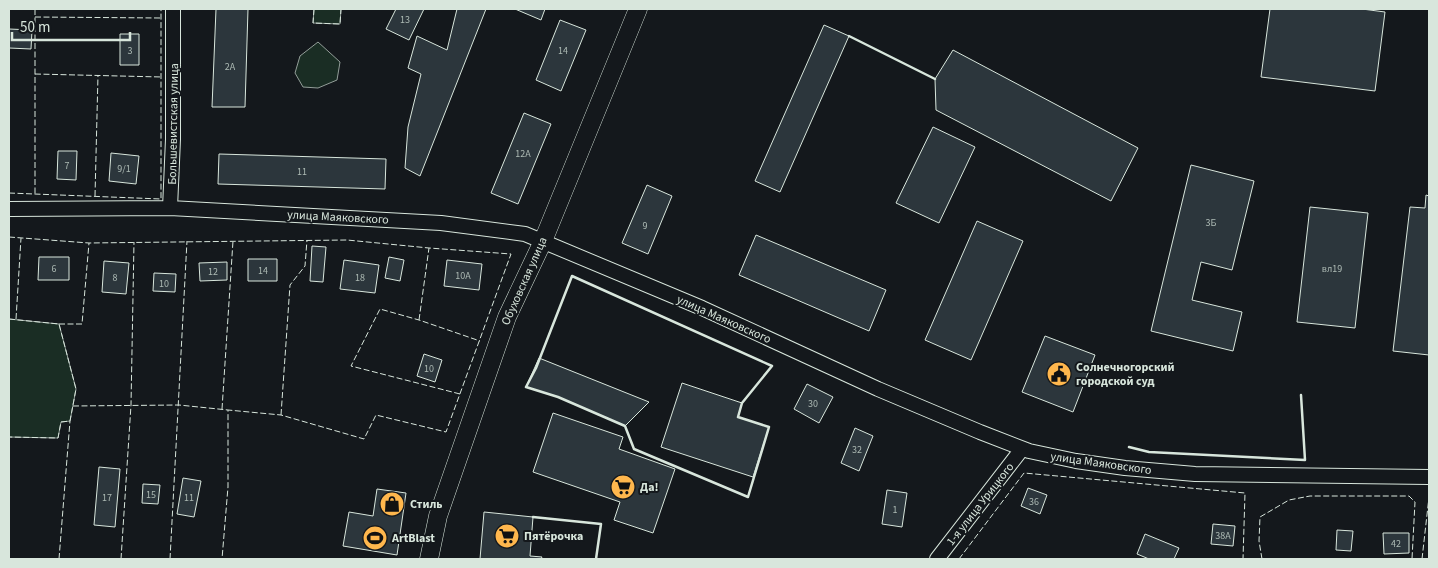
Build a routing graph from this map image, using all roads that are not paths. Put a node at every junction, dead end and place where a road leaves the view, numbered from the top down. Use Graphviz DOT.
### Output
graph roads {
  1 [pos="174,9"];
  2 [pos="638,9"];
  3 [pos="170,208"];
  4 [pos="9,209"];
  5 [pos="543,241"];
  6 [pos="1022,449"];
  7 [pos="1429,477"];
  8 [pos="429,559"];
  9 [pos="937,559"];
  1 -- 3 [label="street, Большевистская улица"];
  2 -- 5 [label="street, Обуховская улица"];
  3 -- 4 [label="street, улица Маяковского"];
  3 -- 5 [label="street, улица Маяковского"];
  5 -- 6 [label="street, улица Маяковского"];
  5 -- 8 [label="street, Обуховская улица"];
  6 -- 7 [label="street, улица Маяковского"];
  6 -- 9 [label="street, 1-я улица Урицкого"];
}
